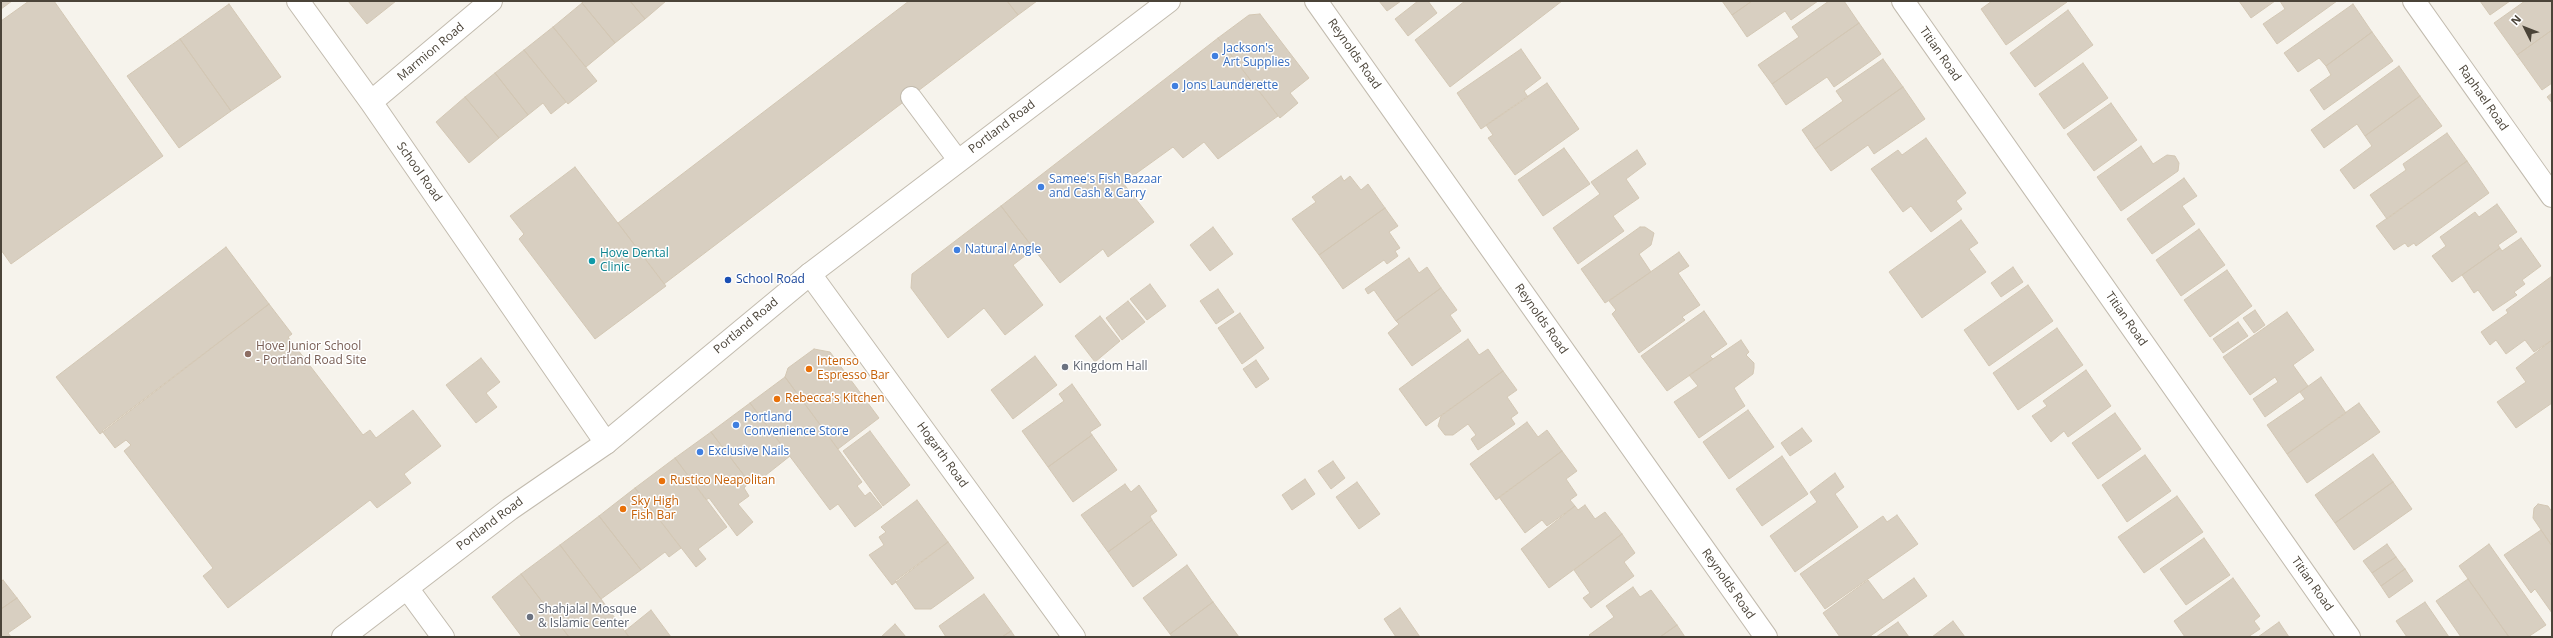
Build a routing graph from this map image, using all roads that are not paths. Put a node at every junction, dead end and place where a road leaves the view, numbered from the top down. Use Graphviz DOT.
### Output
graph roads {
  1 [pos="298,1"];
  2 [pos="491,1"];
  3 [pos="1169,1"];
  4 [pos="1316,1"];
  5 [pos="1903,1"];
  6 [pos="2414,1"];
  7 [pos="911,97"];
  8 [pos="371,102"];
  9 [pos="958,160"];
  10 [pos="2552,196"];
  11 [pos="810,274"];
  12 [pos="606,442"];
  13 [pos="407,588"];
  14 [pos="344,637"];
  15 [pos="443,637"];
  16 [pos="1074,637"];
  17 [pos="1766,637"];
  18 [pos="2349,637"];
  1 -- 8 [label="street, School Road"];
  2 -- 8 [label="street, Marmion Road"];
  3 -- 9 [label="street, Portland Road"];
  4 -- 17 [label="street, Reynolds Road"];
  5 -- 18 [label="street, Titian Road"];
  6 -- 10 [label="street, Raphael Road"];
  7 -- 9 [label="lane"];
  8 -- 12 [label="street, School Road"];
  9 -- 11 [label="street, Portland Road"];
  11 -- 12 [label="street, Portland Road"];
  11 -- 16 [label="street, Hogarth Road"];
  12 -- 13 [label="street, Portland Road"];
  13 -- 14 [label="street, Portland Road"];
  13 -- 15 [label="street"];
}
